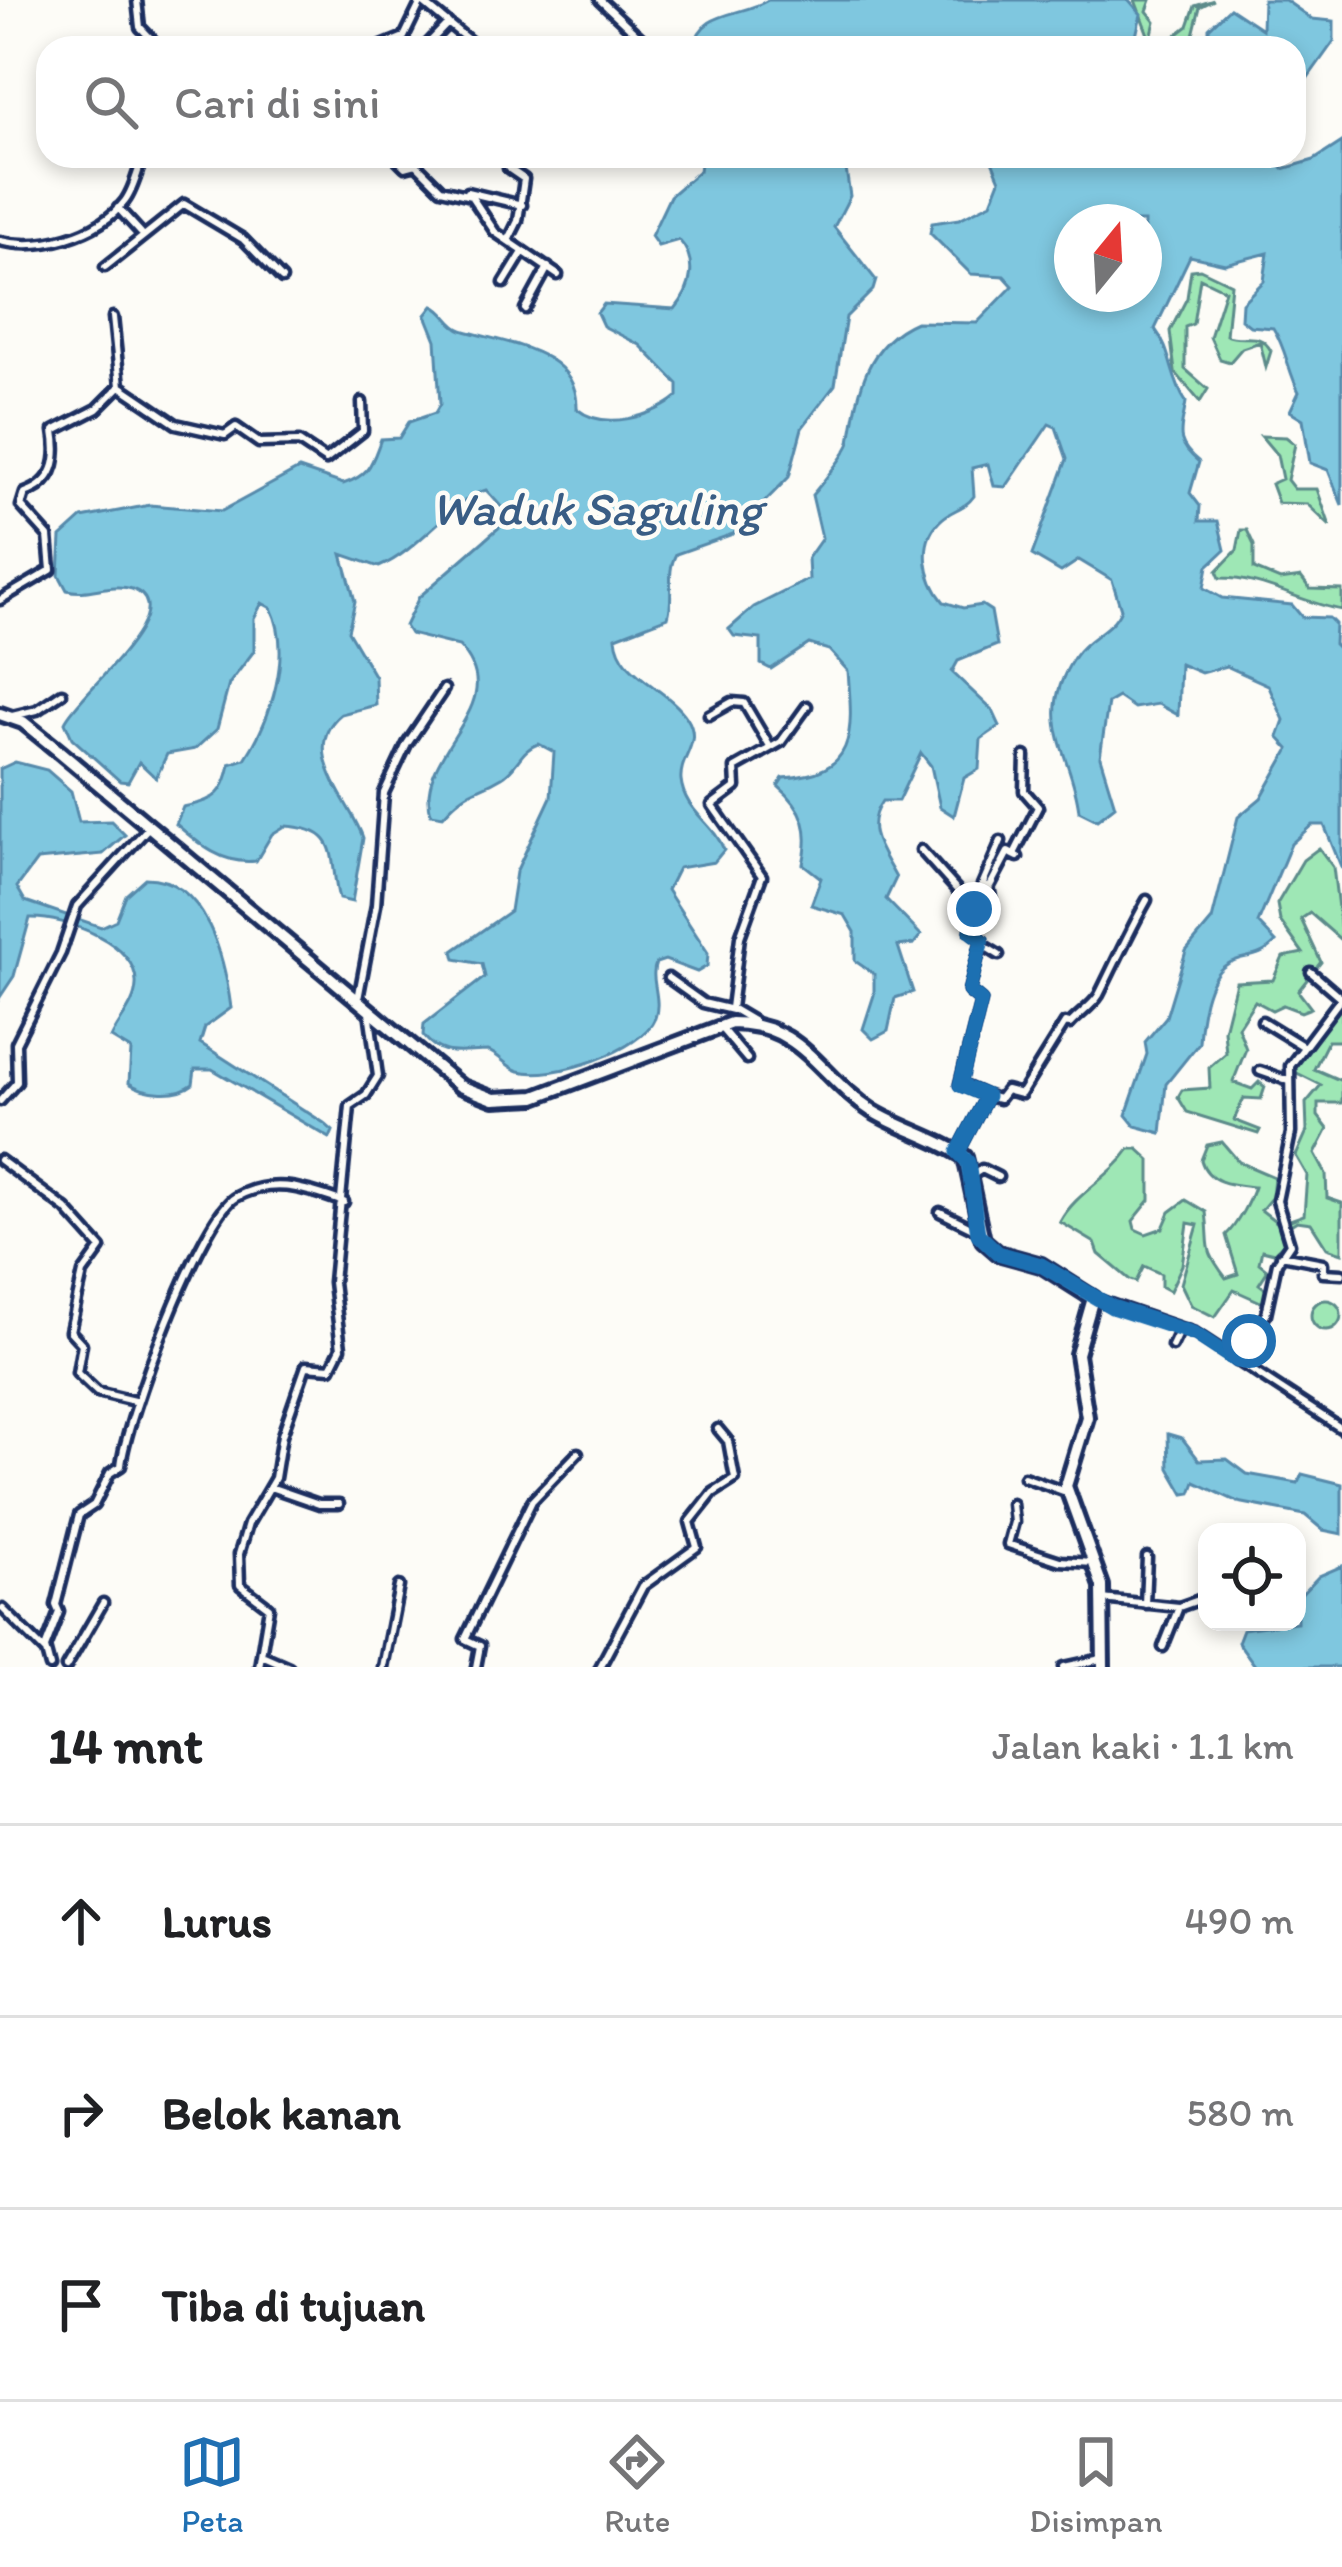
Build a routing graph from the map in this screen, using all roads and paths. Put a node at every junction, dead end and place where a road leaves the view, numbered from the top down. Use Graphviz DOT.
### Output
graph roads {
  1 [pos="137,0"];
  2 [pos="600,0"];
  3 [pos="422,1"];
  4 [pos="614,3"];
  5 [pos="448,23"];
  6 [pos="149,36"];
  7 [pos="405,36"];
  8 [pos="436,36"];
  9 [pos="464,36"];
  10 [pos="638,36"];
  11 [pos="137,168"];
  12 [pos="420,168"];
  13 [pos="510,168"];
  14 [pos="462,193"];
  15 [pos="522,205"];
  16 [pos="118,208"];
  17 [pos="141,233"];
  18 [pos="0,241"];
  19 [pos="508,241"];
  20 [pos="523,252"];
  21 [pos="105,267"];
  22 [pos="548,267"];
  23 [pos="558,275"];
  24 [pos="282,279"];
  25 [pos="504,283"];
  26 [pos="525,309"];
  27 [pos="113,317"];
  28 [pos="120,386"];
  29 [pos="362,402"];
  30 [pos="0,600"];
  31 [pos="444,689"];
  32 [pos="62,693"];
  33 [pos="808,706"];
  34 [pos="4,715"];
  35 [pos="709,715"];
  36 [pos="770,747"];
  37 [pos="1025,756"];
  38 [pos="148,828"];
  39 [pos="921,850"];
  40 [pos="1014,854"];
  41 [pos="986,886"];
  42 [pos="1147,900"];
  43 [pos="992,903"];
  44 [pos="974,909"];
  45 [pos="981,944"];
  46 [pos="998,955"];
  47 [pos="1311,972"];
  48 [pos="668,978"];
  49 [pos="1341,998"];
  50 [pos="363,1007"];
  51 [pos="732,1010"];
  52 [pos="1262,1022"];
  53 [pos="756,1023"];
  54 [pos="720,1027"];
  55 [pos="1301,1045"];
  56 [pos="747,1059"];
  57 [pos="1260,1072"];
  58 [pos="1289,1081"];
  59 [pos="987,1096"];
  60 [pos="0,1101"];
  61 [pos="958,1152"];
  62 [pos="0,1160"];
  63 [pos="971,1176"];
  64 [pos="998,1177"];
  65 [pos="344,1202"];
  66 [pos="940,1212"];
  67 [pos="977,1230"];
  68 [pos="1281,1256"];
  69 [pos="1342,1274"];
  70 [pos="1093,1298"];
  71 [pos="1180,1329"];
  72 [pos="1172,1346"];
  73 [pos="1236,1361"];
  74 [pos="134,1401"];
  75 [pos="718,1429"];
  76 [pos="1342,1429"];
  77 [pos="578,1453"];
  78 [pos="1024,1477"];
  79 [pos="270,1487"];
  80 [pos="1067,1492"];
  81 [pos="339,1504"];
  82 [pos="1012,1504"];
  83 [pos="1147,1557"];
  84 [pos="1094,1563"];
  85 [pos="399,1586"];
  86 [pos="1102,1599"];
  87 [pos="1198,1600"];
  88 [pos="104,1603"];
  89 [pos="1145,1604"];
  90 [pos="1179,1607"];
  91 [pos="4,1610"];
  92 [pos="1163,1647"];
  93 [pos="45,1651"];
  94 [pos="264,1655"];
  95 [pos="1102,1663"];
  96 [pos="50,1667"];
  97 [pos="66,1667"];
  98 [pos="260,1667"];
  99 [pos="289,1667"];
  100 [pos="383,1667"];
  101 [pos="476,1667"];
  102 [pos="600,1667"];
  103 [pos="1064,1667"];
  1 -- 6 [label="street"];
  2 -- 4 [label="street"];
  3 -- 5 [label="street"];
  3 -- 7 [label="street"];
  4 -- 10 [label="street"];
  5 -- 8 [label="street"];
  5 -- 9 [label="street"];
  11 -- 16 [label="street"];
  12 -- 14 [label="street"];
  13 -- 15 [label="street"];
  14 -- 15 [label="street"];
  14 -- 19 [label="street"];
  15 -- 19 [label="street"];
  16 -- 17 [label="street"];
  16 -- 18 [label="street"];
  17 -- 21 [label="street"];
  17 -- 24 [label="street"];
  19 -- 20 [label="street"];
  20 -- 22 [label="street"];
  20 -- 25 [label="street"];
  22 -- 23 [label="street"];
  22 -- 26 [label="street"];
  27 -- 28 [label="street"];
  28 -- 29 [label="street"];
  28 -- 30 [label="street"];
  31 -- 50 [label="street"];
  32 -- 34 [label="street"];
  33 -- 36 [label="street"];
  34 -- 38 [label="main road"];
  35 -- 36 [label="street"];
  36 -- 51 [label="street"];
  37 -- 40 [label="street"];
  38 -- 50 [label="main road"];
  38 -- 60 [label="street"];
  39 -- 44 [label="street"];
  40 -- 41 [label="street"];
  40 -- 41 [label="street"];
  41 -- 43 [label="street"];
  41 -- 44 [label="street"];
  42 -- 59 [label="street"];
  44 -- 45 [label="street"];
  45 -- 46 [label="street"];
  45 -- 59 [label="street"];
  47 -- 49 [label="street"];
  48 -- 51 [label="street"];
  49 -- 55 [label="street"];
  50 -- 54 [label="main road"];
  50 -- 65 [label="street"];
  51 -- 53 [label="street"];
  52 -- 55 [label="street"];
  53 -- 54 [label="main road"];
  53 -- 61 [label="main road"];
  54 -- 56 [label="street"];
  55 -- 58 [label="street"];
  57 -- 58 [label="street"];
  58 -- 68 [label="street"];
  59 -- 61 [label="street"];
  61 -- 63 [label="main road"];
  62 -- 74 [label="street"];
  63 -- 64 [label="street"];
  63 -- 67 [label="main road"];
  65 -- 74 [label="street"];
  65 -- 79 [label="street"];
  66 -- 67 [label="street"];
  67 -- 70 [label="main road"];
  68 -- 69 [label="street"];
  68 -- 73 [label="street"];
  70 -- 71 [label="street"];
  70 -- 80 [label="main road"];
  71 -- 72 [label="street"];
  71 -- 73 [label="street"];
  73 -- 76 [label="street"];
  74 -- 93 [label="street"];
  75 -- 102 [label="street"];
  77 -- 101 [label="street"];
  78 -- 80 [label="street"];
  79 -- 81 [label="street"];
  79 -- 94 [label="street"];
  80 -- 84 [label="main road"];
  82 -- 84 [label="street"];
  83 -- 89 [label="street"];
  84 -- 86 [label="main road"];
  85 -- 100 [label="street"];
  86 -- 89 [label="street"];
  86 -- 95 [label="main road"];
  87 -- 90 [label="street"];
  88 -- 97 [label="street"];
  89 -- 90 [label="street"];
  90 -- 92 [label="street"];
  91 -- 93 [label="street"];
  93 -- 96 [label="street"];
  94 -- 98 [label="street"];
  94 -- 99 [label="street"];
  95 -- 103 [label="street"];
}
